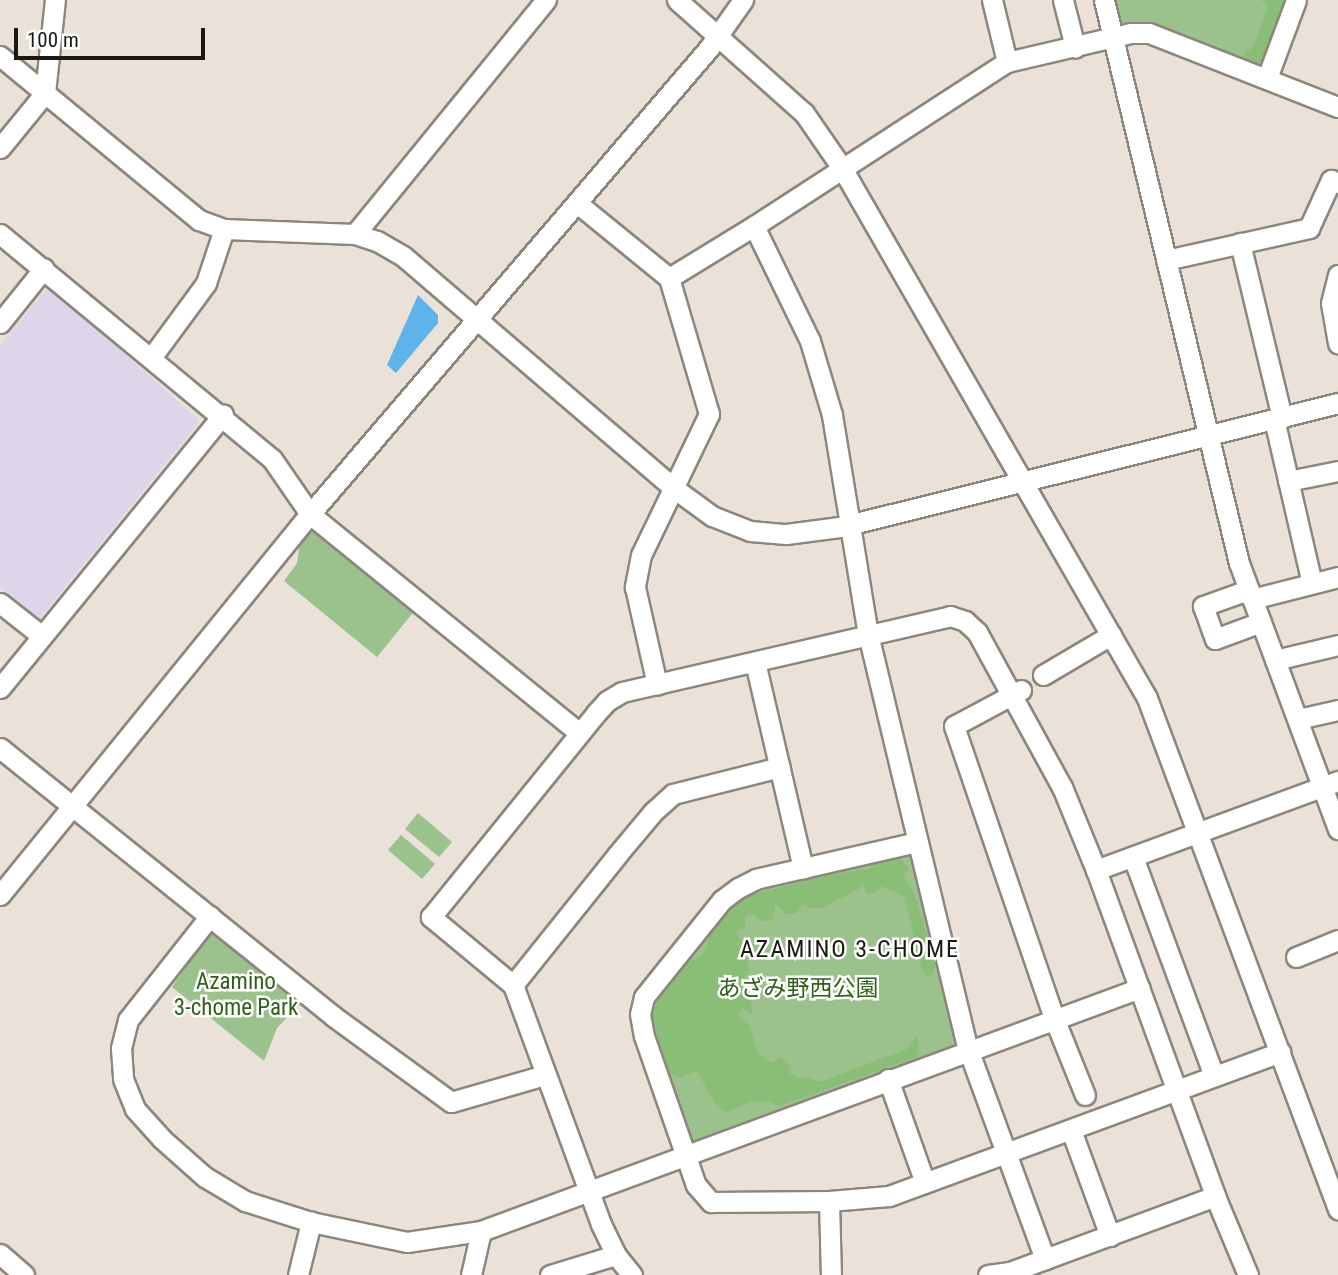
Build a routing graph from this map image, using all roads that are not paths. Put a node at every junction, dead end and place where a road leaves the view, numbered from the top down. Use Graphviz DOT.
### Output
graph roads {
  1 [pos="55,0"];
  2 [pos="547,0"];
  3 [pos="677,0"];
  4 [pos="743,0"];
  5 [pos="992,0"];
  6 [pos="1063,0"];
  7 [pos="1104,0"];
  8 [pos="1296,0"];
  9 [pos="719,36"];
  10 [pos="1114,37"];
  11 [pos="1074,47"];
  12 [pos="0,56"];
  13 [pos="1006,62"];
  14 [pos="1266,78"];
  15 [pos="45,93"];
  16 [pos="1338,107"];
  17 [pos="0,148"];
  18 [pos="842,168"];
  19 [pos="1338,183"];
  20 [pos="577,204"];
  21 [pos="754,226"];
  22 [pos="224,229"];
  23 [pos="0,234"];
  24 [pos="355,234"];
  25 [pos="1240,243"];
  26 [pos="1167,260"];
  27 [pos="44,268"];
  28 [pos="1338,275"];
  29 [pos="669,278"];
  30 [pos="477,320"];
  31 [pos="0,323"];
  32 [pos="1338,343"];
  33 [pos="151,358"];
  34 [pos="1338,403"];
  35 [pos="223,415"];
  36 [pos="1278,418"];
  37 [pos="1210,436"];
  38 [pos="1338,471"];
  39 [pos="1024,481"];
  40 [pos="1289,481"];
  41 [pos="675,489"];
  42 [pos="310,514"];
  43 [pos="850,524"];
  44 [pos="1338,577"];
  45 [pos="1312,583"];
  46 [pos="1250,595"];
  47 [pos="0,603"];
  48 [pos="1261,622"];
  49 [pos="868,634"];
  50 [pos="1111,635"];
  51 [pos="41,636"];
  52 [pos="1338,645"];
  53 [pos="1275,660"];
  54 [pos="755,662"];
  55 [pos="1043,675"];
  56 [pos="657,685"];
  57 [pos="0,688"];
  58 [pos="1016,691"];
  59 [pos="1338,710"];
  60 [pos="1298,719"];
  61 [pos="579,733"];
  62 [pos="0,748"];
  63 [pos="780,767"];
  64 [pos="1330,784"];
  65 [pos="74,807"];
  66 [pos="1338,829"];
  67 [pos="1198,833"];
  68 [pos="917,842"];
  69 [pos="1133,857"];
  70 [pos="803,869"];
  71 [pos="1096,870"];
  72 [pos="0,895"];
  73 [pos="210,916"];
  74 [pos="1338,940"];
  75 [pos="1296,957"];
  76 [pos="513,985"];
  77 [pos="1140,988"];
  78 [pos="1054,1018"];
  79 [pos="968,1049"];
  80 [pos="1280,1052"];
  81 [pos="545,1075"];
  82 [pos="1214,1076"];
  83 [pos="888,1079"];
  84 [pos="1177,1090"];
  85 [pos="1085,1095"];
  86 [pos="1071,1130"];
  87 [pos="685,1153"];
  88 [pos="1006,1155"];
  89 [pos="925,1183"];
  90 [pos="588,1190"];
  91 [pos="1215,1196"];
  92 [pos="829,1201"];
  93 [pos="1338,1209"];
  94 [pos="311,1222"];
  95 [pos="481,1231"];
  96 [pos="1110,1236"];
  97 [pos="0,1254"];
  98 [pos="616,1255"];
  99 [pos="1045,1259"];
  100 [pos="24,1275"];
  101 [pos="298,1275"];
  102 [pos="471,1275"];
  103 [pos="550,1275"];
  104 [pos="632,1275"];
  105 [pos="831,1275"];
  106 [pos="988,1275"];
  107 [pos="1248,1275"];
  1 -- 15 [label="street"];
  2 -- 24 [label="street"];
  3 -- 9 [label="street"];
  4 -- 9 [label="street"];
  5 -- 13 [label="street"];
  6 -- 11 [label="street"];
  7 -- 10 [label="street"];
  8 -- 14 [label="street"];
  9 -- 18 [label="street"];
  9 -- 20 [label="street"];
  10 -- 11 [label="street"];
  10 -- 14 [label="street"];
  10 -- 26 [label="street"];
  11 -- 13 [label="street"];
  12 -- 15 [label="street"];
  13 -- 18 [label="street"];
  14 -- 16 [label="street"];
  15 -- 17 [label="street"];
  15 -- 22 [label="street"];
  18 -- 21 [label="street"];
  18 -- 39 [label="street"];
  19 -- 25 [label="street"];
  20 -- 29 [label="street"];
  20 -- 30 [label="street"];
  21 -- 29 [label="street"];
  21 -- 43 [label="street"];
  22 -- 24 [label="street"];
  22 -- 33 [label="street"];
  23 -- 27 [label="street"];
  24 -- 30 [label="street"];
  25 -- 26 [label="street"];
  25 -- 36 [label="street"];
  26 -- 37 [label="street"];
  27 -- 31 [label="street"];
  27 -- 33 [label="street"];
  28 -- 32 [label="street"];
  29 -- 41 [label="street"];
  30 -- 41 [label="street"];
  30 -- 42 [label="street"];
  33 -- 35 [label="street"];
  34 -- 36 [label="street"];
  35 -- 42 [label="street"];
  35 -- 51 [label="street"];
  36 -- 37 [label="street"];
  36 -- 40 [label="street"];
  37 -- 39 [label="street"];
  37 -- 46 [label="street"];
  38 -- 40 [label="street"];
  39 -- 43 [label="street"];
  39 -- 50 [label="street"];
  40 -- 45 [label="street"];
  41 -- 43 [label="street"];
  41 -- 56 [label="street"];
  42 -- 61 [label="street"];
  42 -- 65 [label="street"];
  43 -- 49 [label="street"];
  44 -- 45 [label="street"];
  45 -- 46 [label="street"];
  46 -- 48 [label="street"];
  46 -- 48 [label="street"];
  47 -- 51 [label="street"];
  48 -- 53 [label="street"];
  49 -- 54 [label="street"];
  49 -- 58 [label="street"];
  49 -- 68 [label="street"];
  50 -- 55 [label="street"];
  50 -- 67 [label="street"];
  51 -- 57 [label="street"];
  52 -- 53 [label="street"];
  53 -- 60 [label="street"];
  54 -- 56 [label="street"];
  54 -- 63 [label="street"];
  56 -- 61 [label="street"];
  58 -- 71 [label="street"];
  58 -- 78 [label="street"];
  59 -- 60 [label="street"];
  60 -- 64 [label="street"];
  61 -- 76 [label="street"];
  62 -- 65 [label="street"];
  63 -- 70 [label="street"];
  63 -- 76 [label="street"];
  64 -- 66 [label="street"];
  64 -- 67 [label="street"];
  65 -- 72 [label="street"];
  65 -- 73 [label="street"];
  67 -- 69 [label="street"];
  67 -- 80 [label="street"];
  68 -- 70 [label="street"];
  68 -- 79 [label="street"];
  69 -- 71 [label="street"];
  69 -- 82 [label="street"];
  70 -- 87 [label="street"];
  71 -- 77 [label="street"];
  73 -- 81 [label="street"];
  73 -- 94 [label="street"];
  74 -- 75 [label="street"];
  76 -- 81 [label="street"];
  77 -- 78 [label="street"];
  77 -- 84 [label="street"];
  78 -- 79 [label="street"];
  78 -- 85 [label="street"];
  79 -- 83 [label="street"];
  79 -- 88 [label="street"];
  80 -- 82 [label="street"];
  80 -- 93 [label="street"];
  81 -- 90 [label="street"];
  82 -- 84 [label="street"];
  83 -- 87 [label="street"];
  83 -- 89 [label="street"];
  84 -- 86 [label="street"];
  84 -- 91 [label="street"];
  86 -- 88 [label="street"];
  86 -- 96 [label="street"];
  87 -- 90 [label="street"];
  87 -- 92 [label="street"];
  88 -- 89 [label="street"];
  88 -- 99 [label="street"];
  89 -- 92 [label="street"];
  90 -- 95 [label="street"];
  90 -- 98 [label="street"];
  91 -- 96 [label="street"];
  91 -- 107 [label="street"];
  92 -- 105 [label="street"];
  94 -- 95 [label="street"];
  94 -- 101 [label="street"];
  95 -- 102 [label="street"];
  96 -- 99 [label="street"];
  97 -- 100 [label="street"];
  98 -- 103 [label="street"];
  98 -- 104 [label="street"];
  99 -- 106 [label="street"];
}
